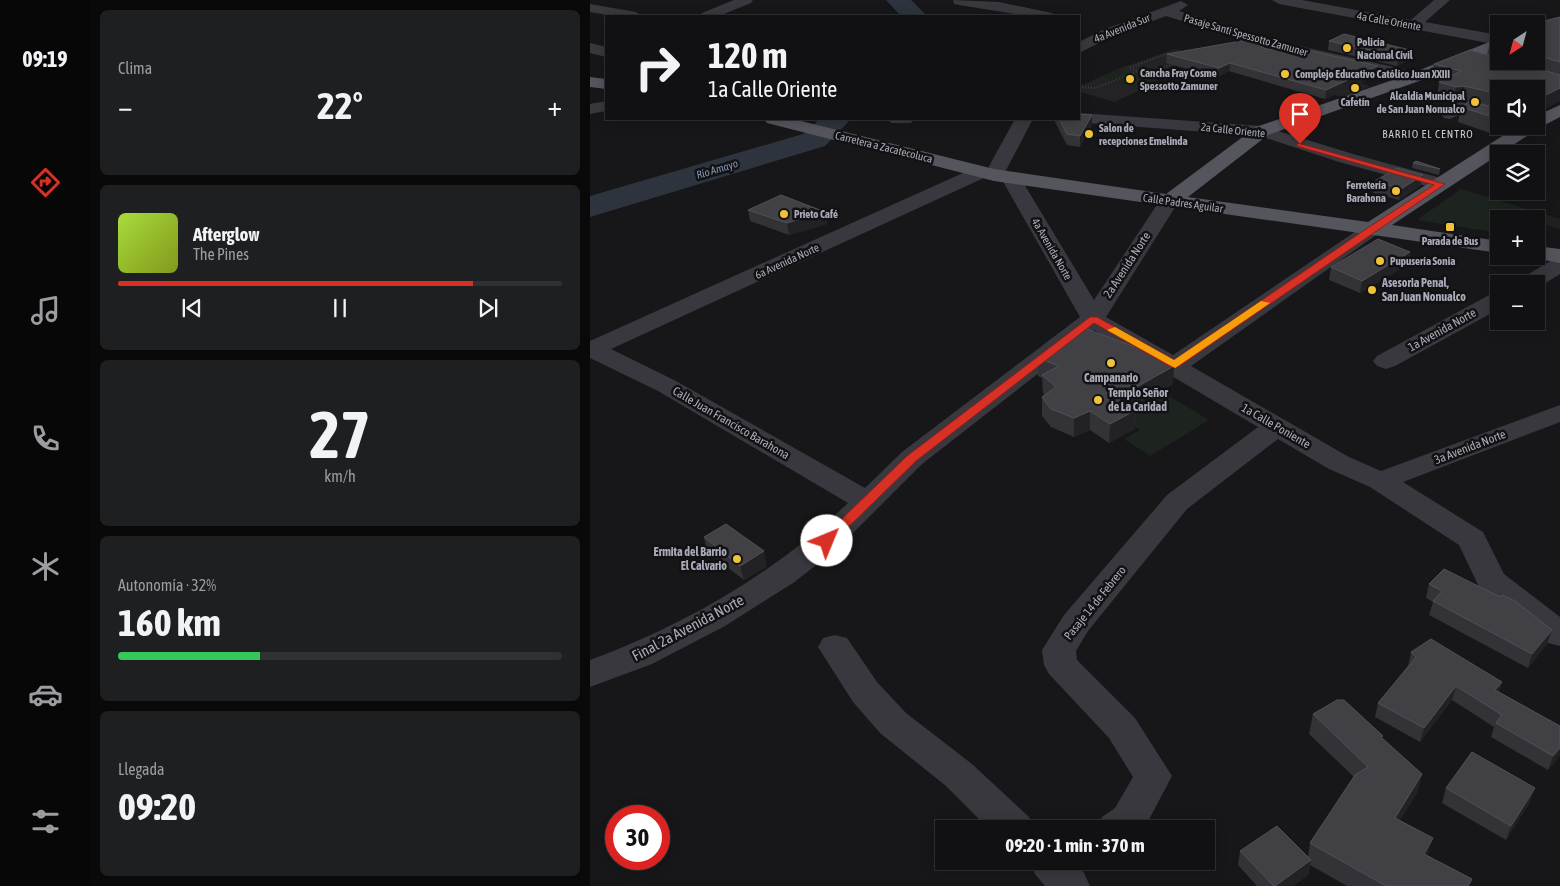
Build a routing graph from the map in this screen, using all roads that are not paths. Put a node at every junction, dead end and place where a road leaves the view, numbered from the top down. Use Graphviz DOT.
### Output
graph roads {
  1 [pos="746,0"];
  2 [pos="1194,0"];
  3 [pos="1279,0"];
  4 [pos="1443,0"];
  5 [pos="959,1"];
  6 [pos="590,8"];
  7 [pos="637,10"];
  8 [pos="1164,11"];
  9 [pos="709,15"];
  10 [pos="1042,15"];
  11 [pos="1413,25"];
  12 [pos="1087,26"];
  13 [pos="1110,32"];
  14 [pos="1490,40"];
  15 [pos="1081,43"];
  16 [pos="1490,46"];
  17 [pos="590,48"];
  18 [pos="605,52"];
  19 [pos="1464,56"];
  20 [pos="1490,64"];
  21 [pos="1416,77"];
  22 [pos="590,82"];
  23 [pos="605,84"];
  24 [pos="605,106"];
  25 [pos="590,109"];
  26 [pos="1560,110"];
  27 [pos="1450,114"];
  28 [pos="1490,116"];
  29 [pos="1080,118"];
  30 [pos="1545,118"];
  31 [pos="777,120"];
  32 [pos="1023,120"];
  33 [pos="1262,131"];
  34 [pos="1515,135"];
  35 [pos="995,175"];
  36 [pos="1441,184"];
  37 [pos="1169,201"];
  38 [pos="1372,229"];
  39 [pos="1490,246"];
  40 [pos="1545,254"];
  41 [pos="1560,256"];
  42 [pos="1490,304"];
  43 [pos="1093,319"];
  44 [pos="592,350"];
  45 [pos="1386,361"];
  46 [pos="1175,365"];
  47 [pos="1560,413"];
  48 [pos="1277,426"];
  49 [pos="1380,481"];
  50 [pos="866,501"];
  51 [pos="782,575"];
  52 [pos="1560,634"];
  53 [pos="835,647"];
  54 [pos="590,674"];
  55 [pos="1006,820"];
  56 [pos="1129,820"];
  1 -- 9 [label="street"];
  2 -- 8 [label="street, 4a Avenida Sur"];
  3 -- 11 [label="street, 4a Calle Oriente"];
  4 -- 11 [label="street"];
  5 -- 10 [label="street"];
  6 -- 7 [label="street"];
  8 -- 13 [label="street, 4a Avenida Sur"];
  8 -- 21 [label="street, Pasaje Santi Spessotto Zamuner"];
  11 -- 14 [label="street, 4a Calle Oriente"];
  12 -- 13 [label="street"];
  13 -- 15 [label="street, 4a Avenida Sur"];
  16 -- 19 [label="main road"];
  17 -- 18 [label="street"];
  19 -- 20 [label="street"];
  19 -- 21 [label="main road"];
  21 -- 33 [label="main road"];
  22 -- 23 [label="main road"];
  24 -- 25 [label="street"];
  26 -- 30 [label="main road"];
  27 -- 28 [label="street"];
  29 -- 33 [label="street, 2a Calle Oriente"];
  31 -- 35 [label="main road, Carretera a Zacatecoluca"];
  32 -- 35 [label="street"];
  33 -- 36 [label="street, 2a Calle Oriente"];
  33 -- 37 [label="main road"];
  34 -- 36 [label="main road"];
  35 -- 37 [label="main road, Calle Padres Aguilar"];
  35 -- 43 [label="street, 4a Avenida Norte"];
  35 -- 44 [label="street, 6a Avenida Norte"];
  36 -- 38 [label="main road"];
  37 -- 38 [label="main road, Calle Padres Aguilar"];
  37 -- 43 [label="street, 2a Avenida Norte"];
  38 -- 39 [label="main road, Calle Padres Aguilar"];
  38 -- 46 [label="street"];
  40 -- 41 [label="main road"];
  42 -- 45 [label="street, 1a Avenida Norte"];
  43 -- 46 [label="street, 1a Calle Poniente"];
  43 -- 50 [label="street, 2a Avenida Norte"];
  44 -- 50 [label="street, Calle Juan Francisco Barahona"];
  46 -- 48 [label="street, 1a Calle Poniente"];
  47 -- 49 [label="street, 3a Avenida Norte"];
  48 -- 49 [label="street, 1a Calle Poniente"];
  48 -- 56 [label="street, Pasaje 14 de Febrero"];
  49 -- 52 [label="street, 1a Calle Poniente"];
  50 -- 51 [label="street, 2a Avenida Norte"];
  51 -- 54 [label="street, Final 2a Avenida Norte"];
  53 -- 55 [label="street"];
}
